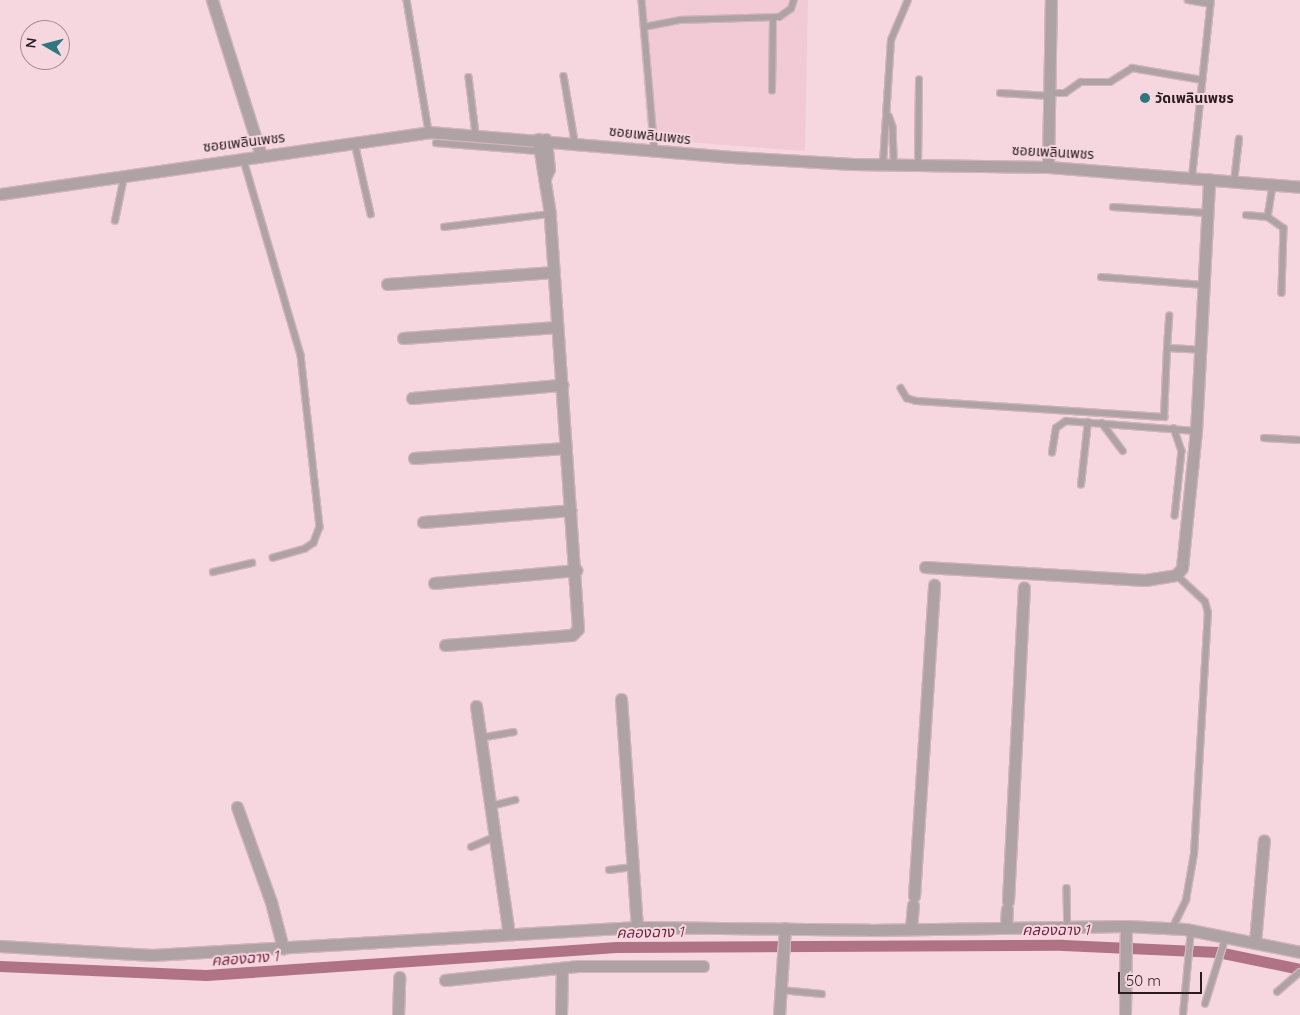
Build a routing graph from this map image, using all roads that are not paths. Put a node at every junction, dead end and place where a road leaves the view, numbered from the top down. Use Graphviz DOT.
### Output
graph roads {
  1 [pos="212,0"];
  2 [pos="407,0"];
  3 [pos="642,0"];
  4 [pos="794,0"];
  5 [pos="908,0"];
  6 [pos="1051,0"];
  7 [pos="1188,0"];
  8 [pos="1210,2"];
  9 [pos="773,18"];
  10 [pos="644,27"];
  11 [pos="564,76"];
  12 [pos="470,78"];
  13 [pos="919,80"];
  14 [pos="1202,80"];
  15 [pos="772,91"];
  16 [pos="1000,93"];
  17 [pos="1049,94"];
  18 [pos="888,116"];
  19 [pos="429,132"];
  20 [pos="476,134"];
  21 [pos="1239,138"];
  22 [pos="542,139"];
  23 [pos="575,142"];
  24 [pos="355,143"];
  25 [pos="436,143"];
  26 [pos="538,151"];
  27 [pos="656,152"];
  28 [pos="260,155"];
  29 [pos="242,157"];
  30 [pos="888,164"];
  31 [pos="918,164"];
  32 [pos="1048,167"];
  33 [pos="124,175"];
  34 [pos="1192,177"];
  35 [pos="545,178"];
  36 [pos="1210,179"];
  37 [pos="1232,182"];
  38 [pos="1273,186"];
  39 [pos="1300,187"];
  40 [pos="0,194"];
  41 [pos="1112,207"];
  42 [pos="1207,213"];
  43 [pos="371,214"];
  44 [pos="550,214"];
  45 [pos="1246,215"];
  46 [pos="1268,217"];
  47 [pos="115,221"];
  48 [pos="444,228"];
  49 [pos="554,272"];
  50 [pos="1101,277"];
  51 [pos="387,284"];
  52 [pos="1204,285"];
  53 [pos="1282,293"];
  54 [pos="1169,316"];
  55 [pos="557,327"];
  56 [pos="403,338"];
  57 [pos="1167,348"];
  58 [pos="1201,350"];
  59 [pos="562,386"];
  60 [pos="902,388"];
  61 [pos="412,398"];
  62 [pos="1088,422"];
  63 [pos="1102,423"];
  64 [pos="1174,428"];
  65 [pos="1196,431"];
  66 [pos="1264,438"];
  67 [pos="1300,440"];
  68 [pos="566,448"];
  69 [pos="1123,452"];
  70 [pos="1052,453"];
  71 [pos="414,458"];
  72 [pos="1081,485"];
  73 [pos="571,510"];
  74 [pos="1175,516"];
  75 [pos="423,522"];
  76 [pos="273,558"];
  77 [pos="252,563"];
  78 [pos="925,567"];
  79 [pos="576,570"];
  80 [pos="212,572"];
  81 [pos="1176,575"];
  82 [pos="434,584"];
  83 [pos="934,585"];
  84 [pos="1024,586"];
  85 [pos="445,645"];
  86 [pos="621,700"];
  87 [pos="476,706"];
  88 [pos="513,732"];
  89 [pos="480,738"];
  90 [pos="515,800"];
  91 [pos="491,806"];
  92 [pos="237,807"];
  93 [pos="495,837"];
  94 [pos="1264,840"];
  95 [pos="471,847"];
  96 [pos="633,867"];
  97 [pos="609,870"];
  98 [pos="1067,888"];
  99 [pos="637,927"];
  100 [pos="1006,927"];
  101 [pos="1068,927"];
  102 [pos="1173,927"];
  103 [pos="911,928"];
  104 [pos="1126,929"];
  105 [pos="785,931"];
  106 [pos="1190,932"];
  107 [pos="509,934"];
  108 [pos="1226,939"];
  109 [pos="1256,942"];
  110 [pos="0,946"];
  111 [pos="283,948"];
  112 [pos="1300,952"];
  113 [pos="703,966"];
  114 [pos="562,968"];
  115 [pos="1300,974"];
  116 [pos="398,978"];
  117 [pos="445,980"];
  118 [pos="781,990"];
  119 [pos="1277,992"];
  120 [pos="822,994"];
  121 [pos="1205,1004"];
  122 [pos="398,1015"];
  123 [pos="561,1015"];
  124 [pos="779,1015"];
  125 [pos="1125,1015"];
  126 [pos="1183,1015"];
  1 -- 28 [label="street"];
  2 -- 19 [label="lane"];
  3 -- 10 [label="lane"];
  4 -- 9 [label="lane"];
  5 -- 18 [label="lane"];
  6 -- 17 [label="street"];
  7 -- 8 [label="lane"];
  8 -- 14 [label="lane"];
  9 -- 10 [label="lane"];
  9 -- 15 [label="lane"];
  10 -- 27 [label="lane"];
  11 -- 23 [label="lane"];
  12 -- 20 [label="lane"];
  13 -- 31 [label="lane"];
  14 -- 17 [label="lane"];
  14 -- 34 [label="lane"];
  16 -- 17 [label="lane"];
  17 -- 32 [label="street"];
  18 -- 30 [label="lane"];
  18 -- 30 [label="lane"];
  19 -- 20 [label="street, ซอยเพลินเพชร"];
  19 -- 24 [label="street, ซอยเพลินเพชร"];
  20 -- 22 [label="street, ซอยเพลินเพชร"];
  21 -- 37 [label="lane"];
  22 -- 23 [label="street, ซอยเพลินเพชร"];
  22 -- 26 [label="street"];
  22 -- 35 [label="street"];
  23 -- 27 [label="street, ซอยเพลินเพชร"];
  24 -- 28 [label="street, ซอยเพลินเพชร"];
  24 -- 43 [label="lane"];
  25 -- 26 [label="lane"];
  26 -- 35 [label="street"];
  27 -- 30 [label="street, ซอยเพลินเพชร"];
  28 -- 29 [label="street, ซอยเพลินเพชร"];
  29 -- 33 [label="street, ซอยเพลินเพชร"];
  29 -- 76 [label="lane"];
  30 -- 31 [label="street, ซอยเพลินเพชร"];
  31 -- 32 [label="street, ซอยเพลินเพชร"];
  32 -- 34 [label="street, ซอยเพลินเพชร"];
  33 -- 40 [label="street, ซอยเพลินเพชร"];
  33 -- 47 [label="lane"];
  34 -- 36 [label="street, ซอยเพลินเพชร"];
  35 -- 44 [label="street"];
  36 -- 37 [label="street, ซอยเพลินเพชร"];
  36 -- 42 [label="street"];
  37 -- 38 [label="street, ซอยเพลินเพชร"];
  38 -- 39 [label="street, ซอยเพลินเพชร"];
  38 -- 46 [label="lane"];
  41 -- 42 [label="lane"];
  42 -- 52 [label="street"];
  44 -- 48 [label="lane"];
  44 -- 49 [label="street"];
  45 -- 46 [label="lane"];
  46 -- 53 [label="lane"];
  49 -- 51 [label="street"];
  49 -- 55 [label="street"];
  50 -- 52 [label="lane"];
  52 -- 58 [label="street"];
  54 -- 57 [label="lane"];
  55 -- 56 [label="street"];
  55 -- 59 [label="street"];
  57 -- 58 [label="lane"];
  57 -- 60 [label="lane"];
  58 -- 65 [label="street"];
  59 -- 61 [label="street"];
  59 -- 68 [label="street"];
  62 -- 63 [label="lane"];
  62 -- 70 [label="lane"];
  62 -- 72 [label="lane"];
  63 -- 64 [label="lane"];
  63 -- 69 [label="lane"];
  64 -- 65 [label="lane"];
  64 -- 74 [label="lane"];
  65 -- 81 [label="street"];
  66 -- 67 [label="lane"];
  68 -- 71 [label="street"];
  68 -- 73 [label="street"];
  73 -- 75 [label="street"];
  73 -- 79 [label="street"];
  77 -- 80 [label="lane"];
  78 -- 81 [label="street"];
  79 -- 82 [label="street"];
  79 -- 85 [label="street"];
  81 -- 102 [label="lane"];
  83 -- 103 [label="street"];
  84 -- 100 [label="street"];
  86 -- 96 [label="street"];
  87 -- 89 [label="street"];
  88 -- 89 [label="lane"];
  89 -- 91 [label="street"];
  90 -- 91 [label="lane"];
  91 -- 93 [label="street"];
  92 -- 111 [label="street"];
  93 -- 95 [label="lane"];
  93 -- 107 [label="street"];
  94 -- 109 [label="street"];
  96 -- 97 [label="lane"];
  96 -- 99 [label="street"];
  98 -- 101 [label="lane"];
  99 -- 105 [label="street"];
  99 -- 107 [label="street"];
  100 -- 101 [label="street"];
  100 -- 103 [label="street"];
  101 -- 104 [label="street"];
  102 -- 104 [label="street"];
  102 -- 106 [label="street"];
  103 -- 105 [label="street"];
  104 -- 125 [label="street"];
  105 -- 118 [label="street"];
  106 -- 108 [label="street"];
  106 -- 126 [label="lane"];
  107 -- 111 [label="street"];
  108 -- 109 [label="street"];
  108 -- 121 [label="lane"];
  109 -- 112 [label="street"];
  110 -- 111 [label="street"];
  113 -- 114 [label="street"];
  114 -- 117 [label="street"];
  114 -- 123 [label="street"];
  115 -- 119 [label="lane"];
  116 -- 122 [label="street"];
  118 -- 120 [label="lane"];
  118 -- 124 [label="street"];
}
